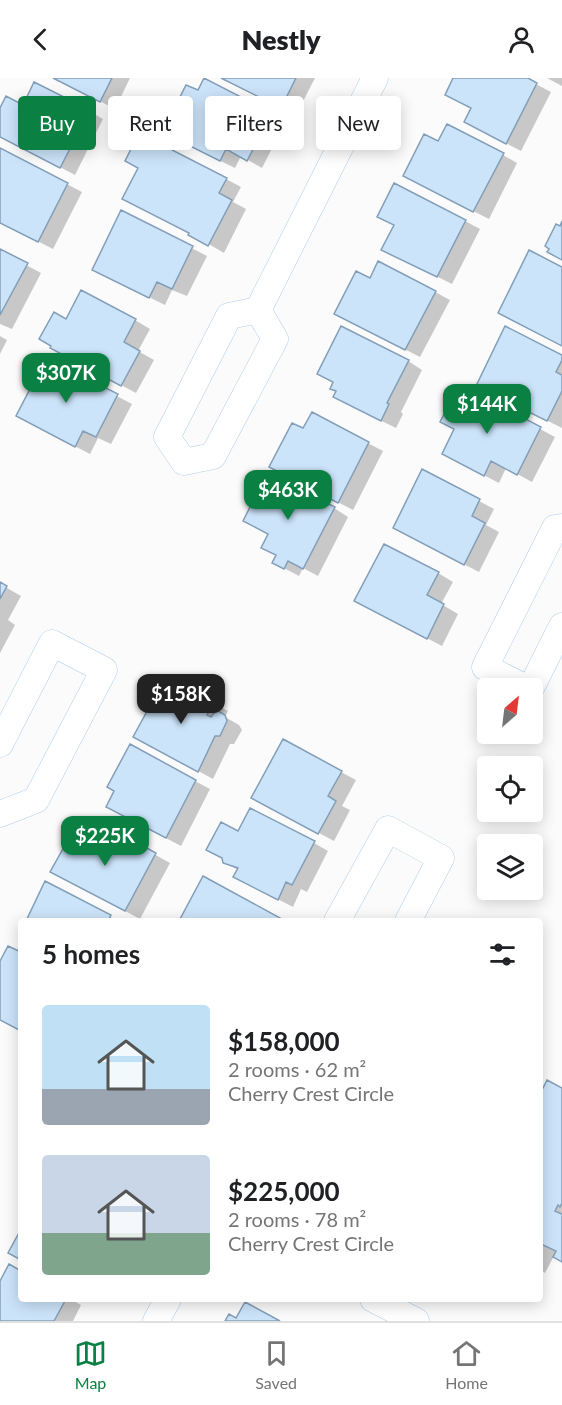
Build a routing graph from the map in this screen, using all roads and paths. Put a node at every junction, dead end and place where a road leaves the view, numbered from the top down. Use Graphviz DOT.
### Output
graph roads {
  1 [pos="375,78"];
  2 [pos="258,310"];
  3 [pos="562,528"];
  4 [pos="562,626"];
  5 [pos="506,678"];
  6 [pos="536,678"];
  7 [pos="0,744"];
  8 [pos="0,814"];
  9 [pos="339,918"];
  10 [pos="410,918"];
  11 [pos="166,1302"];
  12 [pos="379,1302"];
  13 [pos="156,1321"];
  14 [pos="416,1321"];
  1 -- 2 [label="street"];
  2 -- 2 [label="street"];
  3 -- 5 [label="street"];
  4 -- 6 [label="street"];
  7 -- 8 [label="street"];
  9 -- 10 [label="street"];
  11 -- 13 [label="street"];
  12 -- 14 [label="street"];
}
